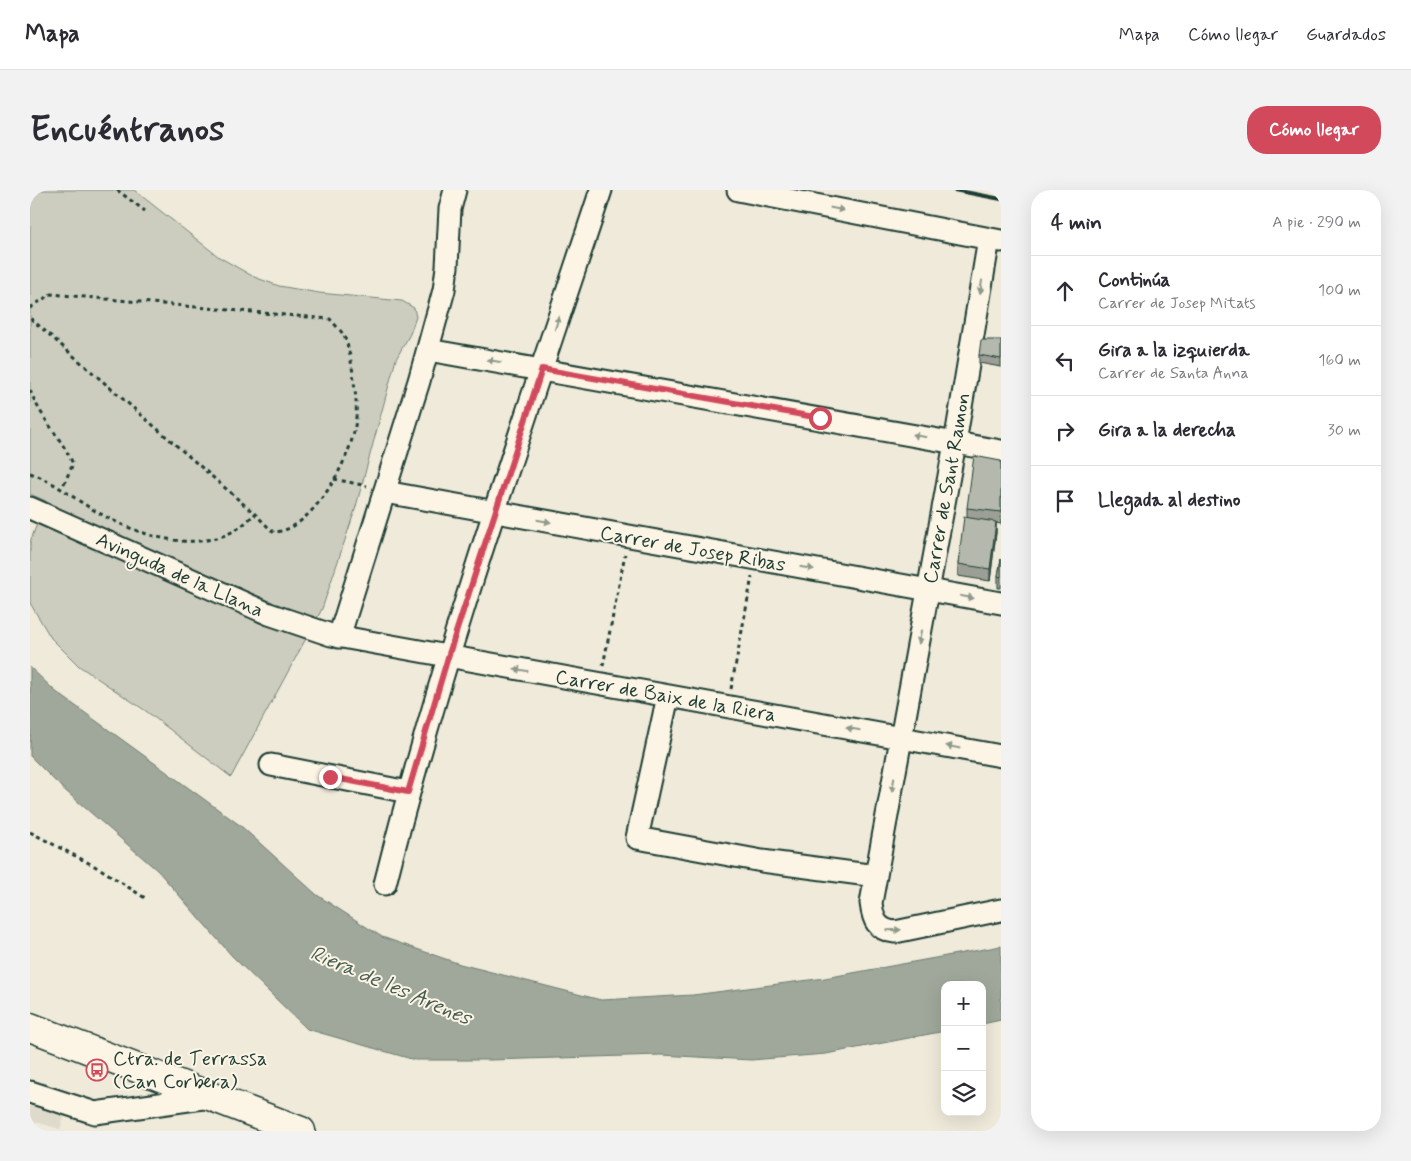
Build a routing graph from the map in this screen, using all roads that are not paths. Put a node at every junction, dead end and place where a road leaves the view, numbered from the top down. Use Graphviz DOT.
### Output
graph roads {
  1 [pos="455,190"];
  2 [pos="601,190"];
  3 [pos="738,190"];
  4 [pos="995,240"];
  5 [pos="428,350"];
  6 [pos="542,369"];
  7 [pos="955,443"];
  8 [pos="1001,451"];
  9 [pos="385,492"];
  10 [pos="30,508"];
  11 [pos="496,513"];
  12 [pos="928,590"];
  13 [pos="1001,603"];
  14 [pos="335,636"];
  15 [pos="448,657"];
  16 [pos="668,696"];
  17 [pos="902,737"];
  18 [pos="1001,756"];
  19 [pos="271,765"];
  20 [pos="408,792"];
  21 [pos="876,876"];
  22 [pos="385,884"];
  23 [pos="1001,910"];
  24 [pos="30,1027"];
  25 [pos="30,1092"];
  26 [pos="213,1097"];
  27 [pos="301,1131"];
  1 -- 5 [label="street"];
  6 -- 2 [label="street, one-way"];
  3 -- 4 [label="street, one-way"];
  4 -- 7 [label="street, Carrer de Sant Ramon, one-way"];
  6 -- 5 [label="street, one-way"];
  5 -- 9 [label="street"];
  7 -- 6 [label="street, one-way"];
  6 -- 11 [label="street"];
  7 -- 8 [label="street"];
  7 -- 12 [label="street, Carrer de Sant Ramon"];
  9 -- 11 [label="street, Carrer de Josep Ribas"];
  9 -- 14 [label="street"];
  10 -- 14 [label="street, Avinguda de la Llana"];
  11 -- 12 [label="street, Carrer de Josep Ribas, one-way"];
  11 -- 15 [label="street"];
  12 -- 13 [label="street, Carrer de Josep Ribas, one-way"];
  12 -- 17 [label="street, Carrer de Sant Ramon, one-way"];
  14 -- 15 [label="street, Carrer de Baix de la Riera"];
  16 -- 15 [label="street, Carrer de Baix de la Riera, one-way"];
  15 -- 20 [label="street"];
  17 -- 16 [label="street, Carrer de Baix de la Riera, one-way"];
  16 -- 21 [label="street"];
  18 -- 17 [label="street, Carrer de Baix de la Riera, one-way"];
  17 -- 21 [label="street, Carrer de Sant Ramon, one-way"];
  19 -- 20 [label="street"];
  20 -- 22 [label="street"];
  21 -- 23 [label="street, Carrer de Sant Ramon, one-way"];
  24 -- 26 [label="main road"];
  25 -- 26 [label="street"];
  26 -- 27 [label="main road"];
}
